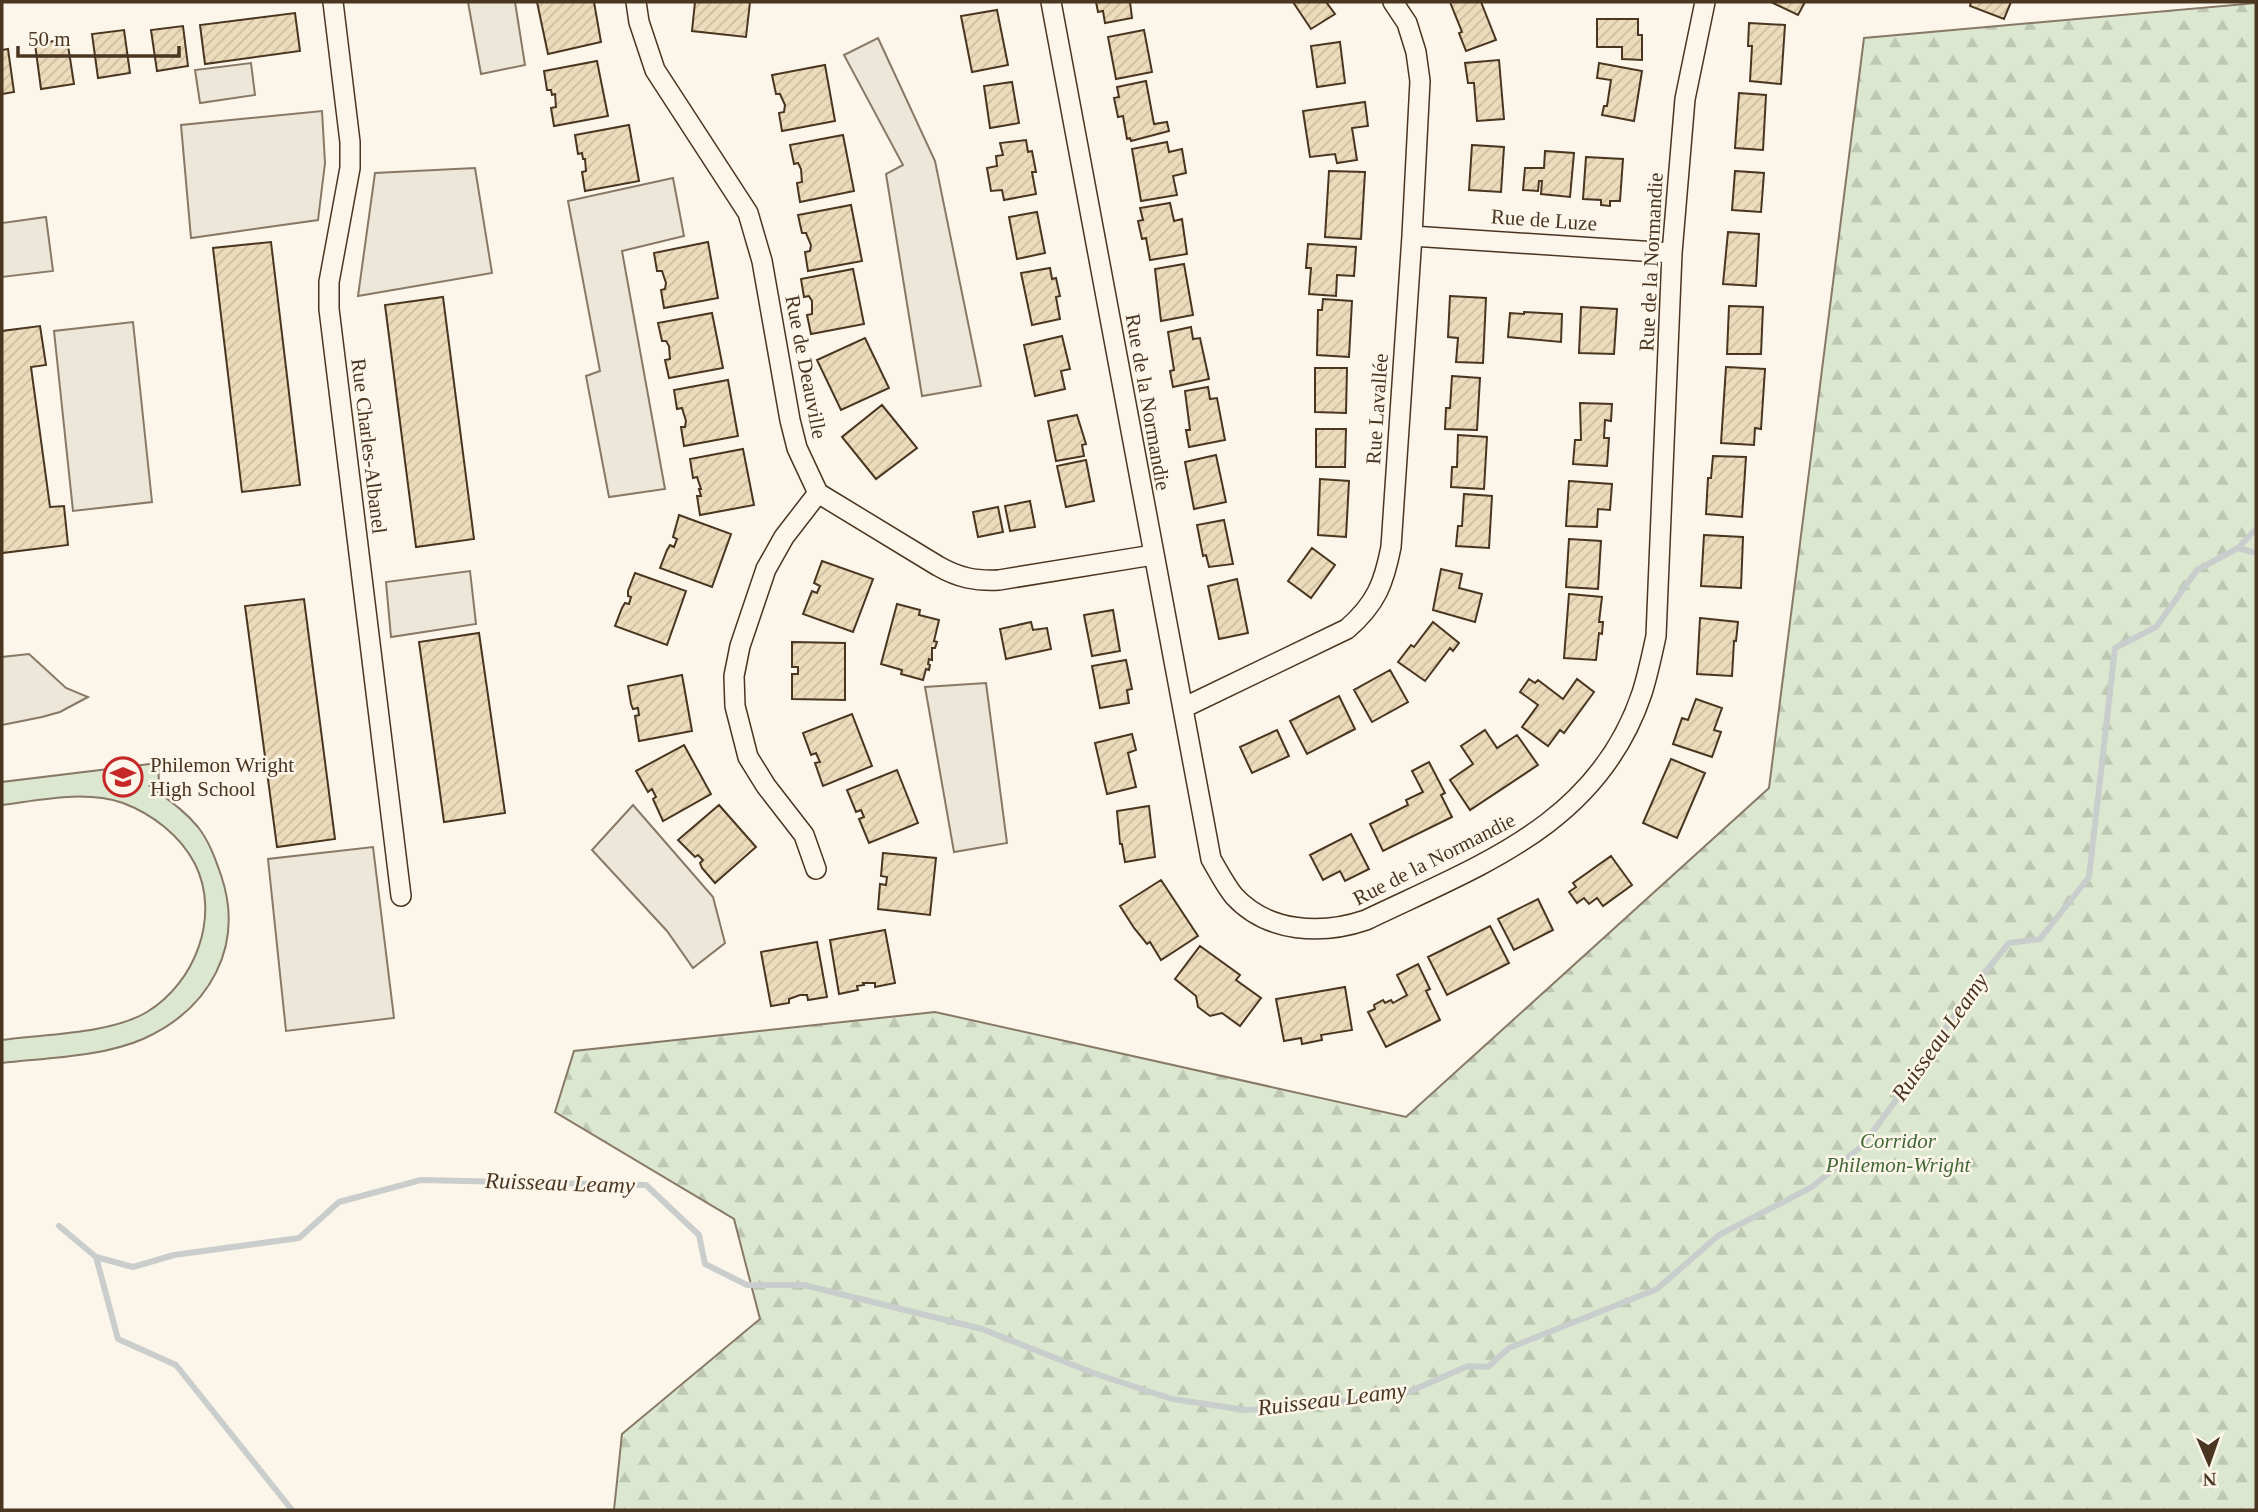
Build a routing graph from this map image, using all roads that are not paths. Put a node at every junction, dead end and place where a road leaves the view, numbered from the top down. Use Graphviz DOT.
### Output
graph roads {
  1 [pos="333,2"];
  2 [pos="636,2"];
  3 [pos="1051,2"];
  4 [pos="1393,2"];
  5 [pos="1705,2"];
  6 [pos="1412,236"];
  7 [pos="1672,253"];
  8 [pos="818,492"];
  9 [pos="1153,555"];
  10 [pos="1183,708"];
  11 [pos="816,869"];
  12 [pos="401,896"];
  1 -- 12 [label="street, Rue Charles-Albanel"];
  2 -- 8 [label="street, Rue de Deauville"];
  3 -- 9 [label="street, Rue de la Normandie"];
  4 -- 6 [label="street, Rue Lavallée"];
  5 -- 7 [label="street, Rue de la Normandie"];
  6 -- 7 [label="street, Rue de Luze"];
  6 -- 10 [label="street, Rue Lavallée"];
  7 -- 10 [label="street, Rue de la Normandie"];
  8 -- 9 [label="street"];
  8 -- 11 [label="street"];
  9 -- 10 [label="street, Rue de la Normandie"];
}
